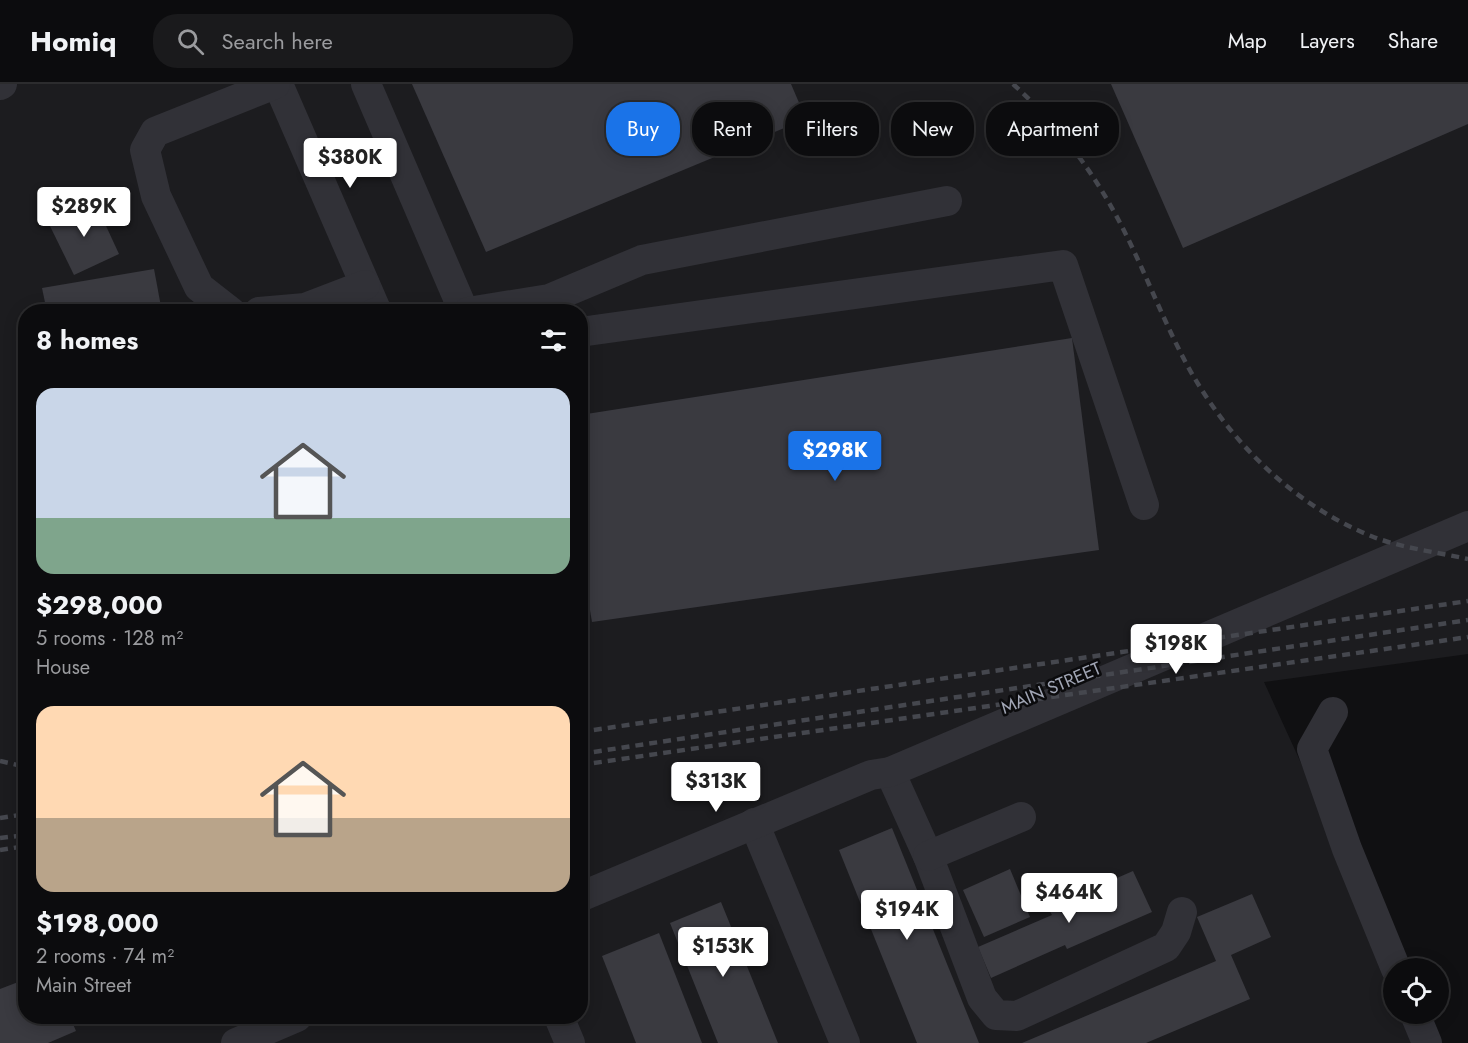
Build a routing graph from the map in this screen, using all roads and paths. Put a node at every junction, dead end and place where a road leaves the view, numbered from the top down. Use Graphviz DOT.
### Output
graph roads {
  1 [pos="366,84"];
  2 [pos="280,85"];
  3 [pos="947,201"];
  4 [pos="371,299"];
  5 [pos="221,304"];
  6 [pos="334,304"];
  7 [pos="462,304"];
  8 [pos="513,304"];
  9 [pos="588,331"];
  10 [pos="1144,505"];
  11 [pos="1468,510"];
  12 [pos="1468,526"];
  13 [pos="1334,712"];
  14 [pos="880,774"];
  15 [pos="1021,817"];
  16 [pos="754,823"];
  17 [pos="928,856"];
  18 [pos="588,894"];
  19 [pos="1182,912"];
  20 [pos="1392,958"];
  21 [pos="281,1024"];
  22 [pos="562,1024"];
  23 [pos="1419,1024"];
  24 [pos="236,1043"];
  25 [pos="570,1043"];
  26 [pos="845,1043"];
  27 [pos="1426,1043"];
  1 -- 7 [label="street"];
  2 -- 4 [label="street"];
  2 -- 5 [label="street"];
  3 -- 8 [label="street"];
  4 -- 6 [label="street"];
  9 -- 10 [label="street"];
  11 -- 14 [label="street, MAIN STREET"];
  12 -- 14 [label="street, MAIN STREET"];
  13 -- 20 [label="street"];
  14 -- 16 [label="street, MAIN STREET"];
  14 -- 17 [label="street"];
  15 -- 17 [label="street"];
  16 -- 18 [label="street, MAIN STREET"];
  16 -- 26 [label="street"];
  17 -- 19 [label="street"];
  21 -- 24 [label="street"];
  22 -- 25 [label="street"];
  23 -- 27 [label="street"];
}
